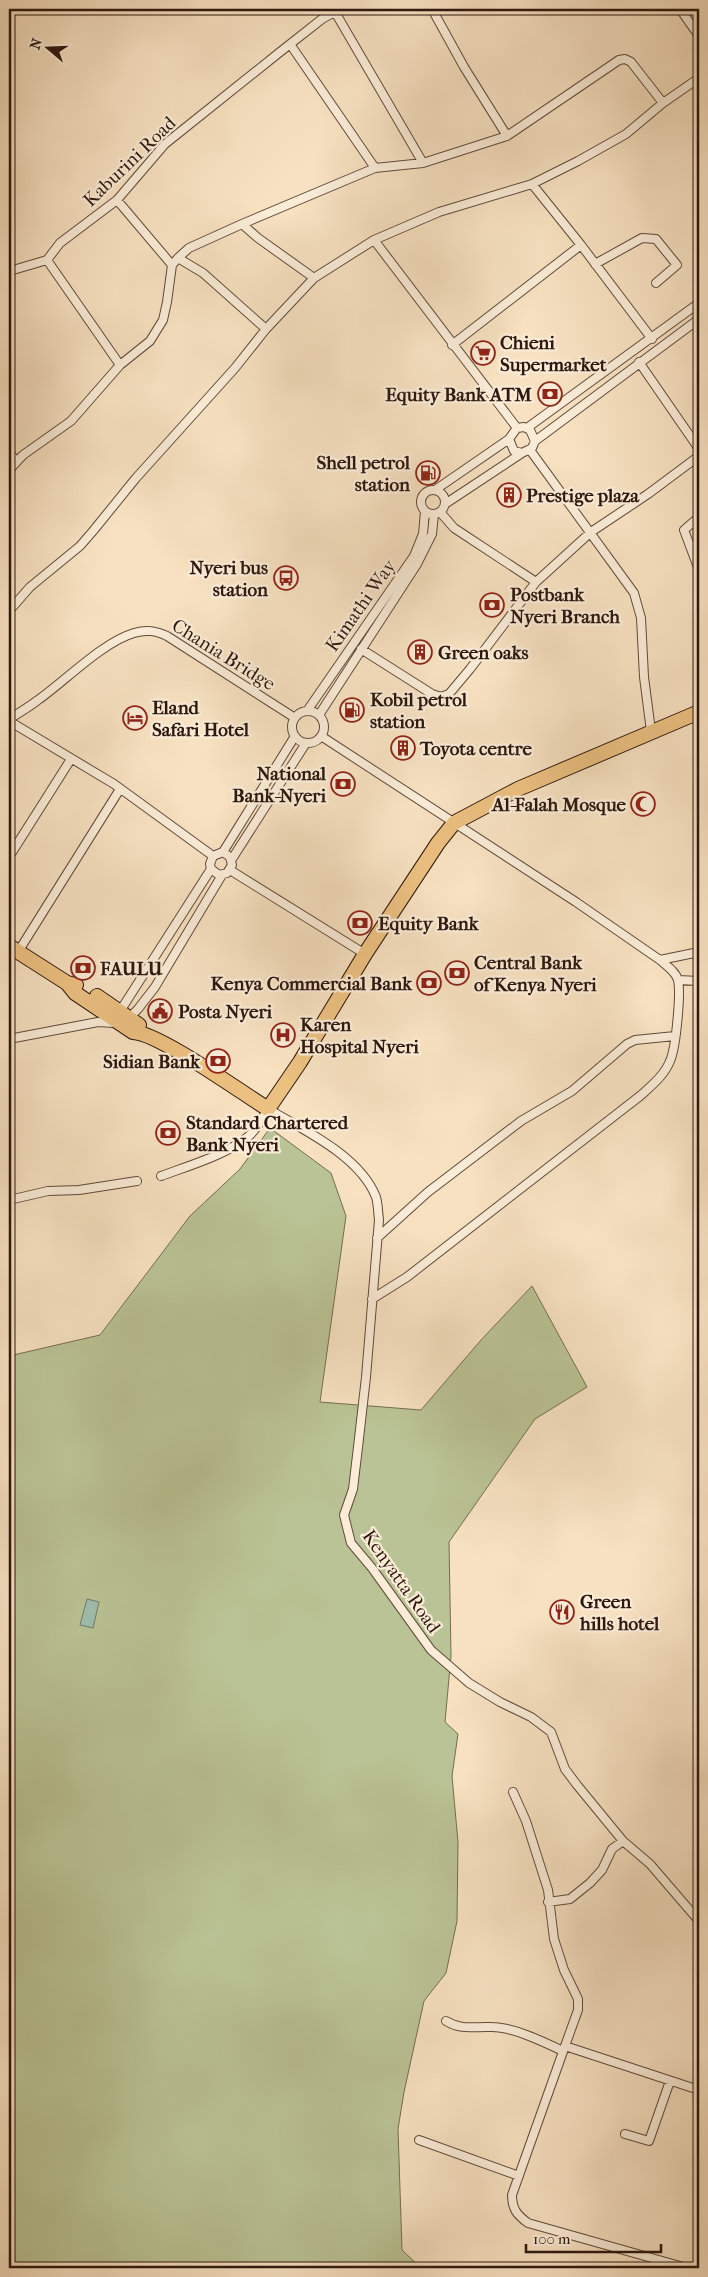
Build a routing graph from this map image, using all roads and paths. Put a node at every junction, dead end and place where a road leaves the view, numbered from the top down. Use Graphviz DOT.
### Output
graph roads {
  1 [pos="432,9"];
  2 [pos="680,9"];
  3 [pos="338,10"];
  4 [pos="699,36"];
  5 [pos="290,44"];
  6 [pos="699,78"];
  7 [pos="663,103"];
  8 [pos="506,136"];
  9 [pos="423,163"];
  10 [pos="375,168"];
  11 [pos="532,184"];
  12 [pos="117,200"];
  13 [pos="242,224"];
  14 [pos="374,240"];
  15 [pos="581,245"];
  16 [pos="178,258"];
  17 [pos="47,260"];
  18 [pos="595,264"];
  19 [pos="172,265"];
  20 [pos="9,274"];
  21 [pos="314,278"];
  22 [pos="656,283"];
  23 [pos="699,303"];
  24 [pos="699,319"];
  25 [pos="266,329"];
  26 [pos="652,339"];
  27 [pos="452,345"];
  28 [pos="640,362"];
  29 [pos="120,364"];
  30 [pos="516,428"];
  31 [pos="527,428"];
  32 [pos="509,438"];
  33 [pos="535,441"];
  34 [pos="699,449"];
  35 [pos="9,452"];
  36 [pos="526,452"];
  37 [pos="699,456"];
  38 [pos="16,462"];
  39 [pos="9,470"];
  40 [pos="434,490"];
  41 [pos="445,504"];
  42 [pos="425,511"];
  43 [pos="437,513"];
  44 [pos="699,516"];
  45 [pos="591,532"];
  46 [pos="699,570"];
  47 [pos="536,582"];
  48 [pos="9,611"];
  49 [pos="362,649"];
  50 [pos="307,711"];
  51 [pos="699,712"];
  52 [pos="319,715"];
  53 [pos="295,718"];
  54 [pos="9,720"];
  55 [pos="651,731"];
  56 [pos="295,736"];
  57 [pos="321,736"];
  58 [pos="306,743"];
  59 [pos="71,759"];
  60 [pos="120,788"];
  61 [pos="454,823"];
  62 [pos="223,852"];
  63 [pos="212,856"];
  64 [pos="9,857"];
  65 [pos="232,859"];
  66 [pos="211,869"];
  67 [pos="230,870"];
  68 [pos="222,875"];
  69 [pos="14,949"];
  70 [pos="699,952"];
  71 [pos="364,954"];
  72 [pos="660,960"];
  73 [pos="678,980"];
  74 [pos="699,981"];
  75 [pos="115,1018"];
  76 [pos="675,1036"];
  77 [pos="9,1039"];
  78 [pos="268,1109"];
  79 [pos="162,1176"];
  80 [pos="137,1181"];
  81 [pos="9,1200"];
  82 [pos="377,1238"];
  83 [pos="372,1299"];
  84 [pos="513,1792"];
  85 [pos="623,1841"];
  86 [pos="548,1902"];
  87 [pos="699,1921"];
  88 [pos="446,2021"];
  89 [pos="564,2049"];
  90 [pos="670,2080"];
  91 [pos="699,2090"];
  92 [pos="625,2134"];
  93 [pos="419,2140"];
  94 [pos="519,2176"];
  95 [pos="687,2268"];
  1 -- 8 [label="street"];
  2 -- 4 [label="street"];
  3 -- 5 [label="street, Kaburini Road"];
  3 -- 9 [label="street"];
  5 -- 10 [label="street"];
  5 -- 12 [label="street, Kaburini Road"];
  6 -- 7 [label="street"];
  7 -- 8 [label="street"];
  7 -- 11 [label="street"];
  8 -- 9 [label="street"];
  9 -- 10 [label="street"];
  10 -- 13 [label="street"];
  11 -- 14 [label="street"];
  11 -- 15 [label="street"];
  12 -- 17 [label="street, Kaburini Road"];
  12 -- 19 [label="street"];
  13 -- 16 [label="street"];
  13 -- 21 [label="street"];
  14 -- 21 [label="street"];
  14 -- 27 [label="street"];
  15 -- 18 [label="street"];
  15 -- 27 [label="street"];
  16 -- 19 [label="street"];
  16 -- 25 [label="street"];
  17 -- 20 [label="street"];
  17 -- 29 [label="street"];
  18 -- 22 [label="street"];
  18 -- 26 [label="street"];
  19 -- 29 [label="street"];
  21 -- 25 [label="street"];
  23 -- 26 [label="street"];
  24 -- 28 [label="street"];
  25 -- 48 [label="street"];
  26 -- 31 [label="street"];
  27 -- 30 [label="street"];
  28 -- 33 [label="street"];
  28 -- 34 [label="street"];
  29 -- 38 [label="street"];
  30 -- 31 [label="street"];
  30 -- 32 [label="street"];
  31 -- 33 [label="street"];
  32 -- 36 [label="street"];
  32 -- 40 [label="street"];
  33 -- 36 [label="street"];
  35 -- 38 [label="street"];
  36 -- 41 [label="street"];
  36 -- 45 [label="street"];
  37 -- 45 [label="street"];
  38 -- 39 [label="street"];
  40 -- 41 [label="street"];
  40 -- 42 [label="street"];
  41 -- 43 [label="street"];
  42 -- 43 [label="street"];
  42 -- 50 [label="street, Kimathi Way"];
  43 -- 47 [label="street"];
  43 -- 49 [label="street, Kimathi Way"];
  44 -- 46 [label="street"];
  45 -- 47 [label="street"];
  45 -- 55 [label="street"];
  47 -- 49 [label="street"];
  49 -- 52 [label="street, Kimathi Way"];
  50 -- 52 [label="street"];
  50 -- 53 [label="street"];
  51 -- 55 [label="highway"];
  52 -- 57 [label="street"];
  53 -- 54 [label="street, Chania Bridge"];
  53 -- 56 [label="street"];
  54 -- 59 [label="street"];
  55 -- 61 [label="highway"];
  56 -- 58 [label="street"];
  56 -- 62 [label="street"];
  57 -- 58 [label="street"];
  57 -- 61 [label="street"];
  58 -- 65 [label="street"];
  59 -- 60 [label="street"];
  59 -- 64 [label="street"];
  60 -- 63 [label="street"];
  60 -- 69 [label="street"];
  61 -- 71 [label="highway"];
  61 -- 72 [label="street"];
  62 -- 63 [label="street"];
  62 -- 65 [label="street"];
  63 -- 66 [label="street"];
  65 -- 67 [label="street"];
  66 -- 68 [label="street"];
  66 -- 75 [label="street"];
  67 -- 68 [label="street"];
  67 -- 71 [label="street"];
  68 -- 75 [label="street"];
  69 -- 75 [label="highway"];
  70 -- 72 [label="street"];
  71 -- 78 [label="highway"];
  72 -- 73 [label="street"];
  73 -- 74 [label="street"];
  73 -- 76 [label="street"];
  75 -- 77 [label="street"];
  75 -- 78 [label="highway"];
  76 -- 82 [label="street"];
  76 -- 83 [label="street"];
  78 -- 79 [label="street"];
  78 -- 82 [label="street, Kenyatta Road"];
  80 -- 81 [label="street"];
  82 -- 83 [label="street, Kenyatta Road"];
  83 -- 85 [label="street, Kenyatta Road"];
  84 -- 86 [label="street"];
  85 -- 86 [label="street"];
  85 -- 87 [label="street, Kenyatta Road"];
  86 -- 89 [label="street"];
  88 -- 89 [label="street"];
  89 -- 90 [label="street"];
  89 -- 94 [label="street"];
  90 -- 91 [label="street"];
  90 -- 92 [label="street"];
  93 -- 94 [label="street"];
  94 -- 95 [label="street"];
}
